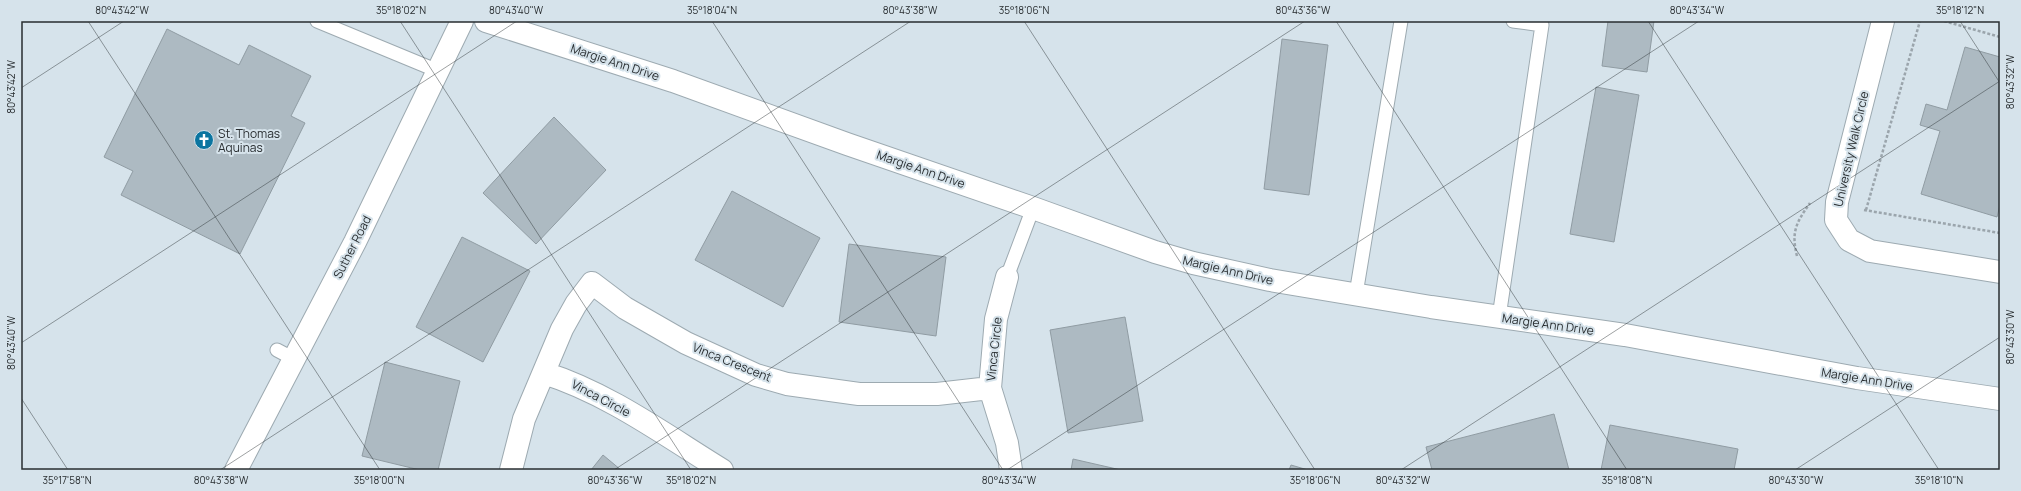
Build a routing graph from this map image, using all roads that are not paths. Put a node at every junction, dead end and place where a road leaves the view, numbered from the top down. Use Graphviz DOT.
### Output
graph roads {
  1 [pos="317,21"];
  2 [pos="462,21"];
  3 [pos="486,21"];
  4 [pos="1401,21"];
  5 [pos="1513,21"];
  6 [pos="1883,21"];
  7 [pos="438,71"];
  8 [pos="1033,208"];
  9 [pos="2000,272"];
  10 [pos="1008,277"];
  11 [pos="1356,294"];
  12 [pos="1500,317"];
  13 [pos="544,373"];
  14 [pos="990,388"];
  15 [pos="2000,399"];
  16 [pos="236,470"];
  17 [pos="511,470"];
  18 [pos="722,470"];
  19 [pos="1012,470"];
  1 -- 7 [label="lane"];
  2 -- 7 [label="street, Suther Road"];
  3 -- 8 [label="street, Margie Ann Drive"];
  4 -- 11 [label="lane"];
  5 -- 12 [label="lane"];
  6 -- 9 [label="street, University Walk Circle"];
  7 -- 16 [label="street, Suther Road"];
  8 -- 10 [label="lane, Vinca Circle"];
  8 -- 11 [label="street, Margie Ann Drive"];
  10 -- 14 [label="street, Vinca Circle"];
  11 -- 12 [label="street, Margie Ann Drive"];
  12 -- 15 [label="street, Margie Ann Drive"];
  13 -- 14 [label="street, Vinca Crescent"];
  13 -- 17 [label="street"];
  13 -- 18 [label="street, Vinca Circle"];
  14 -- 19 [label="street, Vinca Circle"];
}
